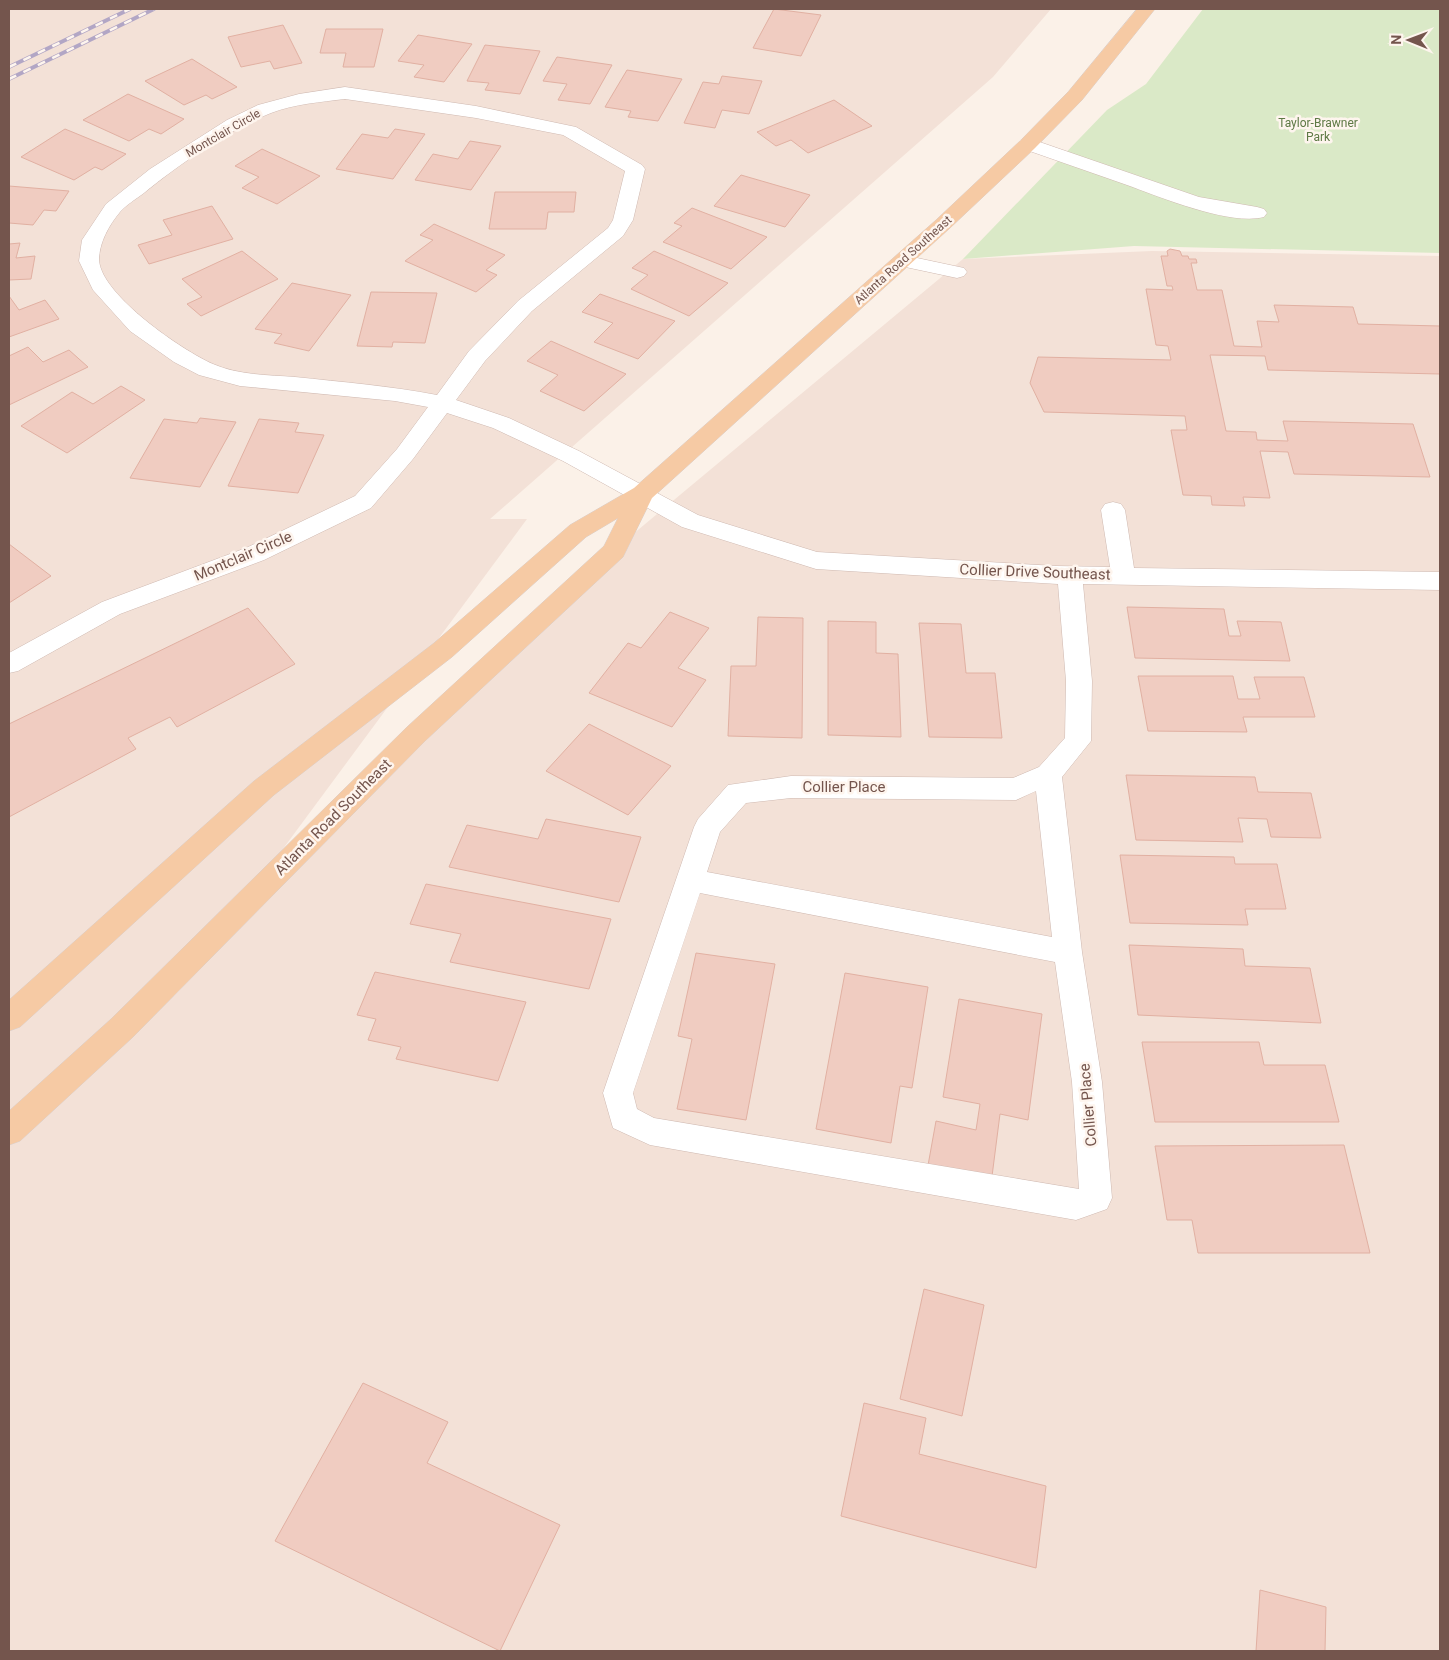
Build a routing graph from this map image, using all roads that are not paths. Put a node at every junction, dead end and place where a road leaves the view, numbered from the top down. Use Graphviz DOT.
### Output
graph roads {
  1 [pos="1146,9"];
  2 [pos="1028,144"];
  3 [pos="1257,213"];
  4 [pos="903,261"];
  5 [pos="957,272"];
  6 [pos="442,403"];
  7 [pos="642,494"];
  8 [pos="1113,510"];
  9 [pos="1070,575"];
  10 [pos="1123,576"];
  11 [pos="1440,580"];
  12 [pos="9,664"];
  13 [pos="1048,774"];
  14 [pos="690,880"];
  15 [pos="1068,952"];
  16 [pos="9,1018"];
  17 [pos="9,1131"];
  1 -- 2 [label="main road, Atlanta Road Southeast"];
  2 -- 3 [label="street"];
  2 -- 4 [label="main road, Atlanta Road Southeast"];
  4 -- 5 [label="street"];
  4 -- 7 [label="main road, Atlanta Road Southeast"];
  6 -- 6 [label="street, Montclair Circle"];
  6 -- 7 [label="street, Montclair Circle"];
  6 -- 12 [label="street, Montclair Circle"];
  7 -- 9 [label="street, Collier Drive Southeast"];
  7 -- 16 [label="main road, Atlanta Road Southeast"];
  7 -- 17 [label="main road, Atlanta Road Southeast"];
  8 -- 10 [label="street"];
  9 -- 10 [label="street, Collier Drive Southeast"];
  9 -- 13 [label="street, Collier Place"];
  10 -- 11 [label="street, Collier Drive Southeast"];
  13 -- 14 [label="street, Collier Place"];
  13 -- 15 [label="street, Collier Place"];
  14 -- 15 [label="street"];
  14 -- 15 [label="street, Collier Place"];
}
